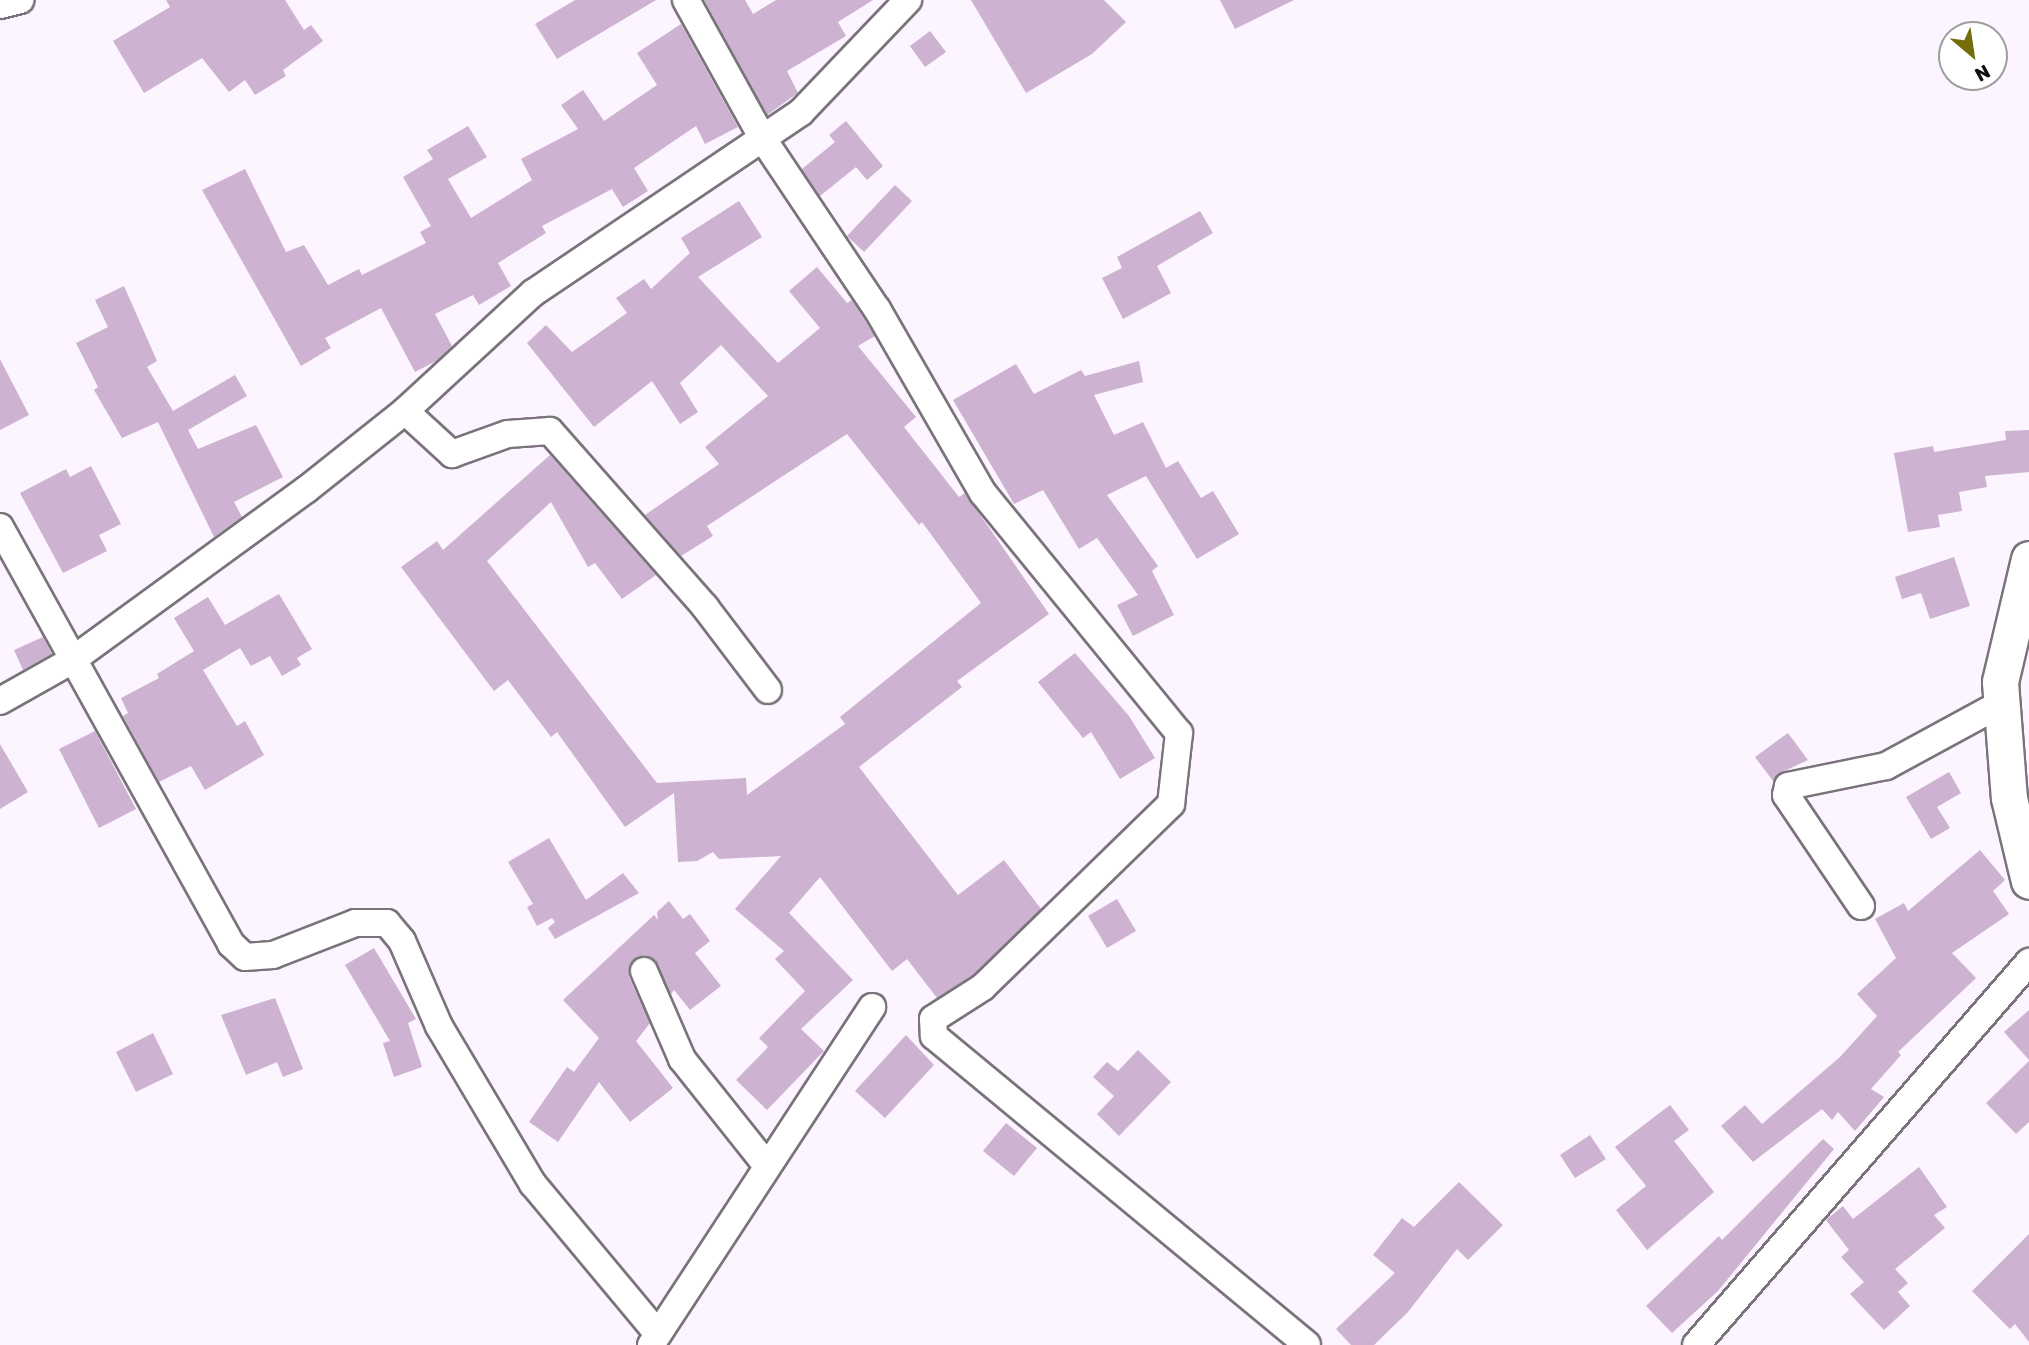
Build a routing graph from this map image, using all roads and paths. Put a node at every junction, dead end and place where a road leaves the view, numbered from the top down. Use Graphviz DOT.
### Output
graph roads {
  1 [pos="20,0"];
  2 [pos="686,0"];
  3 [pos="908,0"];
  4 [pos="0,5"];
  5 [pos="763,139"];
  6 [pos="405,411"];
  7 [pos="0,527"];
  8 [pos="2029,559"];
  9 [pos="71,661"];
  10 [pos="768,690"];
  11 [pos="0,701"];
  12 [pos="2000,704"];
  13 [pos="2029,881"];
  14 [pos="1861,906"];
  15 [pos="2029,962"];
  16 [pos="644,971"];
  17 [pos="872,1007"];
  18 [pos="767,1166"];
  19 [pos="655,1339"];
  20 [pos="1307,1345"];
  21 [pos="1696,1345"];
  1 -- 4 [label="street"];
  2 -- 5 [label="street"];
  3 -- 5 [label="street"];
  5 -- 6 [label="street"];
  5 -- 20 [label="street"];
  6 -- 9 [label="street"];
  6 -- 10 [label="street"];
  7 -- 9 [label="street"];
  8 -- 12 [label="main road"];
  9 -- 11 [label="street"];
  9 -- 19 [label="street"];
  12 -- 13 [label="main road"];
  12 -- 14 [label="street"];
  15 -- 21 [label="street"];
  16 -- 18 [label="street"];
  17 -- 18 [label="street"];
  18 -- 19 [label="street"];
}
